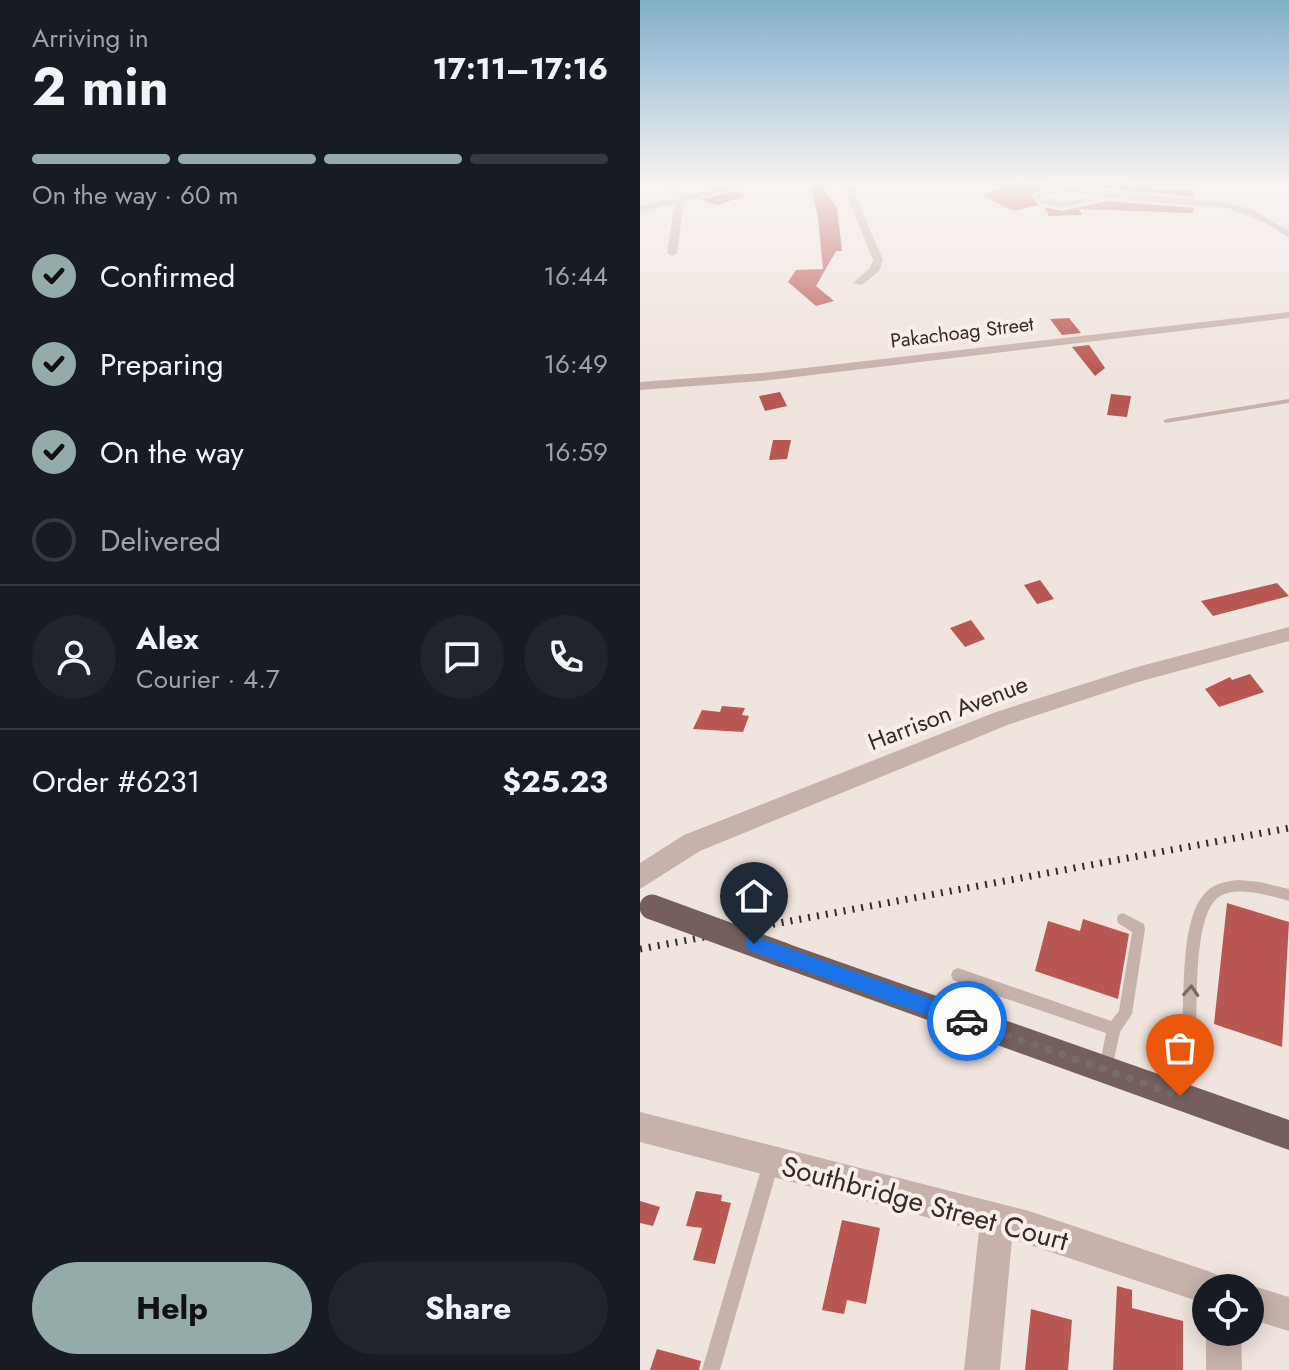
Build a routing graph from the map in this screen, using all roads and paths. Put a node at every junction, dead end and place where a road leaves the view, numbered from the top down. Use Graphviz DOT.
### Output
graph roads {
  1 [pos="673,245"];
  2 [pos="872,245"];
  3 [pos="672,253"];
  4 [pos="858,283"];
  5 [pos="1289,315"];
  6 [pos="640,386"];
  7 [pos="1289,401"];
  8 [pos="1166,421"];
  9 [pos="1289,634"];
  10 [pos="640,877"];
  11 [pos="1289,895"];
  12 [pos="646,906"];
  13 [pos="1123,919"];
  14 [pos="958,975"];
  15 [pos="1114,1029"];
  16 [pos="1105,1070"];
  17 [pos="1180,1096"];
  18 [pos="640,1127"];
  19 [pos="1289,1135"];
  20 [pos="772,1161"];
  21 [pos="997,1220"];
  22 [pos="1192,1283"];
  23 [pos="1264,1306"];
  24 [pos="1289,1314"];
  25 [pos="1223,1346"];
  26 [pos="711,1370"];
  27 [pos="982,1370"];
  28 [pos="1224,1370"];
  1 -- 3 [label="street"];
  2 -- 4 [label="street"];
  5 -- 6 [label="street, Pakachoag Street"];
  7 -- 8 [label="lane"];
  9 -- 10 [label="street, Harrison Avenue"];
  17 -- 11 [label="lane, one-way"];
  12 -- 16 [label="main road, bridge"];
  13 -- 15 [label="lane"];
  14 -- 15 [label="lane"];
  15 -- 16 [label="lane"];
  16 -- 17 [label="main road"];
  17 -- 19 [label="main road"];
  18 -- 20 [label="street, Southbridge Street Court"];
  20 -- 21 [label="street, Southbridge Street Court"];
  20 -- 26 [label="lane"];
  21 -- 22 [label="street, Southbridge Street Court"];
  21 -- 27 [label="street"];
  23 -- 24 [label="street"];
  25 -- 28 [label="street"];
}
